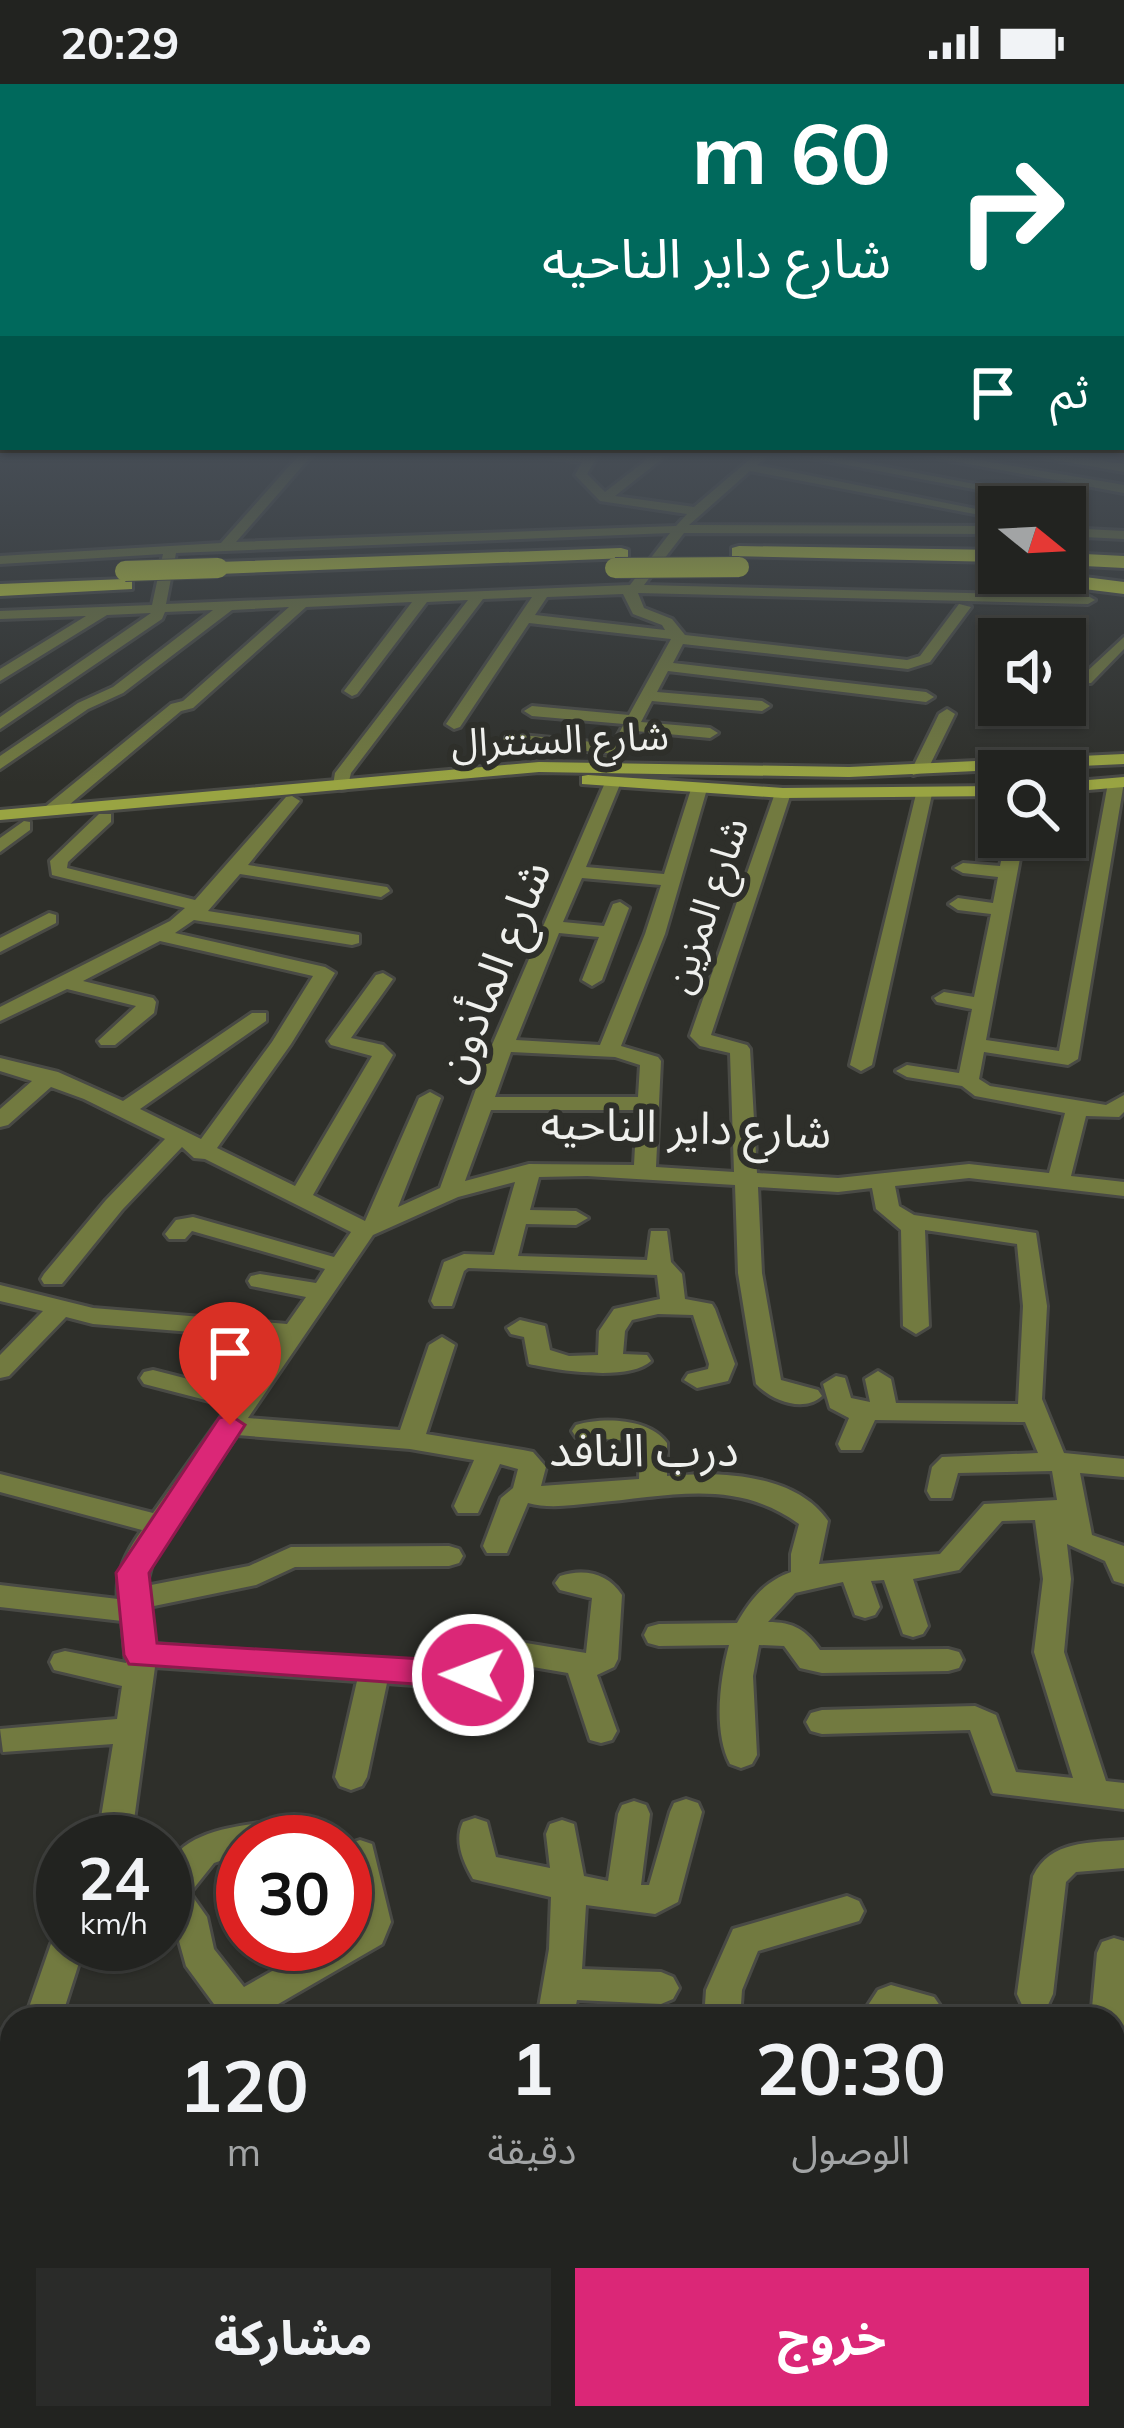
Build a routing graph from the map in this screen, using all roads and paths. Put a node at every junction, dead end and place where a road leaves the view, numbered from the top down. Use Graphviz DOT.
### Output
graph roads {
  1 [pos="168,563"];
  2 [pos="549,563"];
  3 [pos="653,563"];
  4 [pos="853,563"];
  5 [pos="978,568"];
  6 [pos="0,576"];
  7 [pos="125,578"];
  8 [pos="1086,579"];
  9 [pos="1124,582"];
  10 [pos="634,589"];
  11 [pos="0,590"];
  12 [pos="543,592"];
  13 [pos="478,595"];
  14 [pos="423,597"];
  15 [pos="1088,600"];
  16 [pos="303,602"];
  17 [pos="1124,602"];
  18 [pos="229,605"];
  19 [pos="964,607"];
  20 [pos="158,608"];
  21 [pos="104,610"];
  22 [pos="33,614"];
  23 [pos="0,615"];
  24 [pos="525,618"];
  25 [pos="0,634"];
  26 [pos="678,637"];
  27 [pos="1124,641"];
  28 [pos="664,666"];
  29 [pos="0,676"];
  30 [pos="1086,680"];
  31 [pos="352,691"];
  32 [pos="648,696"];
  33 [pos="926,697"];
  34 [pos="762,706"];
  35 [pos="532,711"];
  36 [pos="947,714"];
  37 [pos="633,723"];
  38 [pos="0,724"];
  39 [pos="454,724"];
  40 [pos="710,733"];
  41 [pos="512,739"];
  42 [pos="1124,759"];
  43 [pos="0,764"];
  44 [pos="614,765"];
  45 [pos="919,770"];
  46 [pos="583,772"];
  47 [pos="1120,783"];
  48 [pos="341,785"];
  49 [pos="1086,785"];
  50 [pos="699,789"];
  51 [pos="978,792"];
  52 [pos="783,793"];
  53 [pos="924,794"];
  54 [pos="292,801"];
  55 [pos="51,811"];
  56 [pos="0,815"];
  57 [pos="105,818"];
  58 [pos="24,826"];
  59 [pos="0,828"];
  60 [pos="0,847"];
  61 [pos="1011,858"];
  62 [pos="236,868"];
  63 [pos="963,868"];
  64 [pos="575,872"];
  65 [pos="1008,872"];
  66 [pos="672,880"];
  67 [pos="381,892"];
  68 [pos="958,904"];
  69 [pos="620,908"];
  70 [pos="197,910"];
  71 [pos="1001,910"];
  72 [pos="49,919"];
  73 [pos="553,927"];
  74 [pos="610,932"];
  75 [pos="161,936"];
  76 [pos="352,940"];
  77 [pos="0,946"];
  78 [pos="383,979"];
  79 [pos="592,980"];
  80 [pos="69,983"];
  81 [pos="944,998"];
  82 [pos="983,1005"];
  83 [pos="0,1015"];
  84 [pos="260,1017"];
  85 [pos="108,1041"];
  86 [pos="975,1044"];
  87 [pos="502,1045"];
  88 [pos="611,1052"];
  89 [pos="0,1064"];
  90 [pos="861,1064"];
  91 [pos="908,1071"];
  92 [pos="50,1077"];
  93 [pos="968,1081"];
  94 [pos="430,1098"];
  95 [pos="1124,1101"];
  96 [pos="482,1103"];
  97 [pos="650,1104"];
  98 [pos="1077,1109"];
  99 [pos="124,1110"];
  100 [pos="0,1120"];
  101 [pos="177,1139"];
  102 [pos="202,1153"];
  103 [pos="645,1169"];
  104 [pos="529,1171"];
  105 [pos="745,1176"];
  106 [pos="1058,1178"];
  107 [pos="882,1179"];
  108 [pos="1124,1189"];
  109 [pos="451,1192"];
  110 [pos="299,1199"];
  111 [pos="517,1217"];
  112 [pos="901,1217"];
  113 [pos="576,1218"];
  114 [pos="861,1219"];
  115 [pos="372,1226"];
  116 [pos="177,1234"];
  117 [pos="659,1236"];
  118 [pos="503,1265"];
  119 [pos="340,1266"];
  120 [pos="659,1267"];
  121 [pos="53,1279"];
  122 [pos="260,1281"];
  123 [pos="322,1292"];
  124 [pos="0,1293"];
  125 [pos="443,1301"];
  126 [pos="675,1306"];
  127 [pos="60,1309"];
  128 [pos="916,1326"];
  129 [pos="520,1328"];
  130 [pos="294,1332"];
  131 [pos="442,1345"];
  132 [pos="2,1367"];
  133 [pos="153,1378"];
  134 [pos="878,1379"];
  135 [pos="697,1380"];
  136 [pos="836,1384"];
  137 [pos="809,1396"];
  138 [pos="238,1413"];
  139 [pos="875,1413"];
  140 [pos="1032,1413"];
  141 [pos="585,1431"];
  142 [pos="410,1440"];
  143 [pos="851,1444"];
  144 [pos="491,1454"];
  145 [pos="1059,1462"];
  146 [pos="1124,1468"];
  147 [pos="0,1483"];
  148 [pos="653,1489"];
  149 [pos="941,1491"];
  150 [pos="528,1492"];
  151 [pos="468,1506"];
  152 [pos="1059,1510"];
  153 [pos="160,1525"];
  154 [pos="496,1546"];
  155 [pos="449,1556"];
  156 [pos="895,1568"];
  157 [pos="854,1571"];
  158 [pos="1124,1574"];
  159 [pos="805,1577"];
  160 [pos="570,1582"];
  161 [pos="0,1596"];
  162 [pos="134,1605"];
  163 [pos="865,1606"];
  164 [pos="913,1627"];
  165 [pos="748,1634"];
  166 [pos="659,1635"];
  167 [pos="948,1660"];
  168 [pos="65,1662"];
  169 [pos="587,1665"];
  170 [pos="139,1666"];
  171 [pos="374,1672"];
  172 [pos="822,1723"];
  173 [pos="130,1730"];
  174 [pos="601,1731"];
  175 [pos="4,1740"];
  176 [pos="741,1755"];
  177 [pos="351,1777"];
  178 [pos="1109,1794"];
  179 [pos="686,1812"];
  180 [pos="634,1814"];
  181 [pos="118,1815"];
  182 [pos="475,1832"];
  183 [pos="562,1834"];
  184 [pos="1124,1854"];
  185 [pos="571,1888"];
  186 [pos="622,1898"];
  187 [pos="847,1911"];
  188 [pos="192,1926"];
  189 [pos="1114,1953"];
  190 [pos="59,1971"];
  191 [pos="310,1971"];
  192 [pos="661,1988"];
  193 [pos="1035,1994"];
  194 [pos="559,2002"];
  195 [pos="47,2007"];
  196 [pos="237,2007"];
  197 [pos="253,2007"];
  198 [pos="723,2007"];
  199 [pos="886,2007"];
  200 [pos="918,2007"];
  201 [pos="1109,2007"];
  1 -- 20 [label="street"];
  2 -- 7 [label="highway, bridge"];
  3 -- 10 [label="street"];
  4 -- 5 [label="highway"];
  6 -- 7 [label="highway"];
  7 -- 11 [label="highway"];
  8 -- 9 [label="highway"];
  10 -- 12 [label="street"];
  10 -- 15 [label="street"];
  10 -- 26 [label="street"];
  12 -- 13 [label="street"];
  12 -- 24 [label="street"];
  13 -- 14 [label="street"];
  13 -- 48 [label="street"];
  14 -- 16 [label="street"];
  14 -- 31 [label="street"];
  15 -- 17 [label="highway"];
  16 -- 18 [label="street"];
  16 -- 55 [label="street"];
  18 -- 20 [label="street"];
  18 -- 43 [label="street"];
  19 -- 26 [label="street"];
  20 -- 21 [label="street"];
  20 -- 38 [label="street"];
  21 -- 22 [label="street"];
  21 -- 29 [label="street"];
  22 -- 23 [label="street"];
  22 -- 25 [label="street"];
  24 -- 26 [label="street"];
  24 -- 39 [label="street"];
  26 -- 28 [label="street, شارع المأذون"];
  27 -- 30 [label="street"];
  28 -- 32 [label="street, شارع المأذون"];
  28 -- 33 [label="street"];
  32 -- 34 [label="street"];
  32 -- 37 [label="street, شارع المأذون"];
  35 -- 37 [label="street"];
  36 -- 45 [label="street"];
  37 -- 40 [label="street"];
  37 -- 44 [label="street, شارع المأذون"];
  41 -- 44 [label="street"];
  42 -- 45 [label="street, شارع السنترال"];
  44 -- 45 [label="street, شارع السنترال"];
  44 -- 46 [label="street, شارع السنترال"];
  44 -- 50 [label="street, شارع السنترال"];
  44 -- 64 [label="street, شارع المأذون"];
  46 -- 48 [label="street, شارع السنترال"];
  46 -- 54 [label="street, شارع السنترال"];
  47 -- 49 [label="street"];
  47 -- 86 [label="street"];
  48 -- 55 [label="street, شارع السنترال"];
  50 -- 52 [label="street, شارع السنترال"];
  50 -- 66 [label="street"];
  51 -- 53 [label="street, شارع السنترال"];
  52 -- 53 [label="street, شارع السنترال"];
  52 -- 105 [label="street, شارع المزين"];
  53 -- 90 [label="street"];
  54 -- 57 [label="street, شارع السنترال"];
  54 -- 62 [label="street"];
  55 -- 56 [label="street, شارع السنترال"];
  57 -- 58 [label="street, شارع السنترال"];
  57 -- 70 [label="street"];
  58 -- 59 [label="street, شارع السنترال"];
  58 -- 60 [label="street"];
  61 -- 65 [label="street"];
  62 -- 67 [label="street"];
  62 -- 70 [label="street"];
  63 -- 65 [label="street"];
  64 -- 66 [label="street"];
  64 -- 73 [label="street, شارع المأذون"];
  65 -- 71 [label="street"];
  66 -- 88 [label="street"];
  68 -- 71 [label="street"];
  69 -- 74 [label="street"];
  70 -- 75 [label="street"];
  70 -- 76 [label="street"];
  71 -- 82 [label="street"];
  72 -- 77 [label="street"];
  73 -- 74 [label="street"];
  73 -- 87 [label="street, شارع المأذون"];
  74 -- 79 [label="street"];
  75 -- 80 [label="street"];
  75 -- 102 [label="street"];
  78 -- 110 [label="street"];
  80 -- 83 [label="street"];
  80 -- 85 [label="street"];
  81 -- 82 [label="street"];
  82 -- 86 [label="street"];
  84 -- 99 [label="street"];
  86 -- 93 [label="street"];
  87 -- 88 [label="street"];
  87 -- 96 [label="street, شارع المأذون"];
  88 -- 97 [label="street"];
  89 -- 92 [label="street"];
  91 -- 93 [label="street"];
  92 -- 99 [label="street"];
  92 -- 100 [label="street"];
  93 -- 98 [label="street"];
  94 -- 115 [label="street"];
  95 -- 98 [label="street"];
  96 -- 97 [label="street"];
  96 -- 109 [label="street, شارع المأذون"];
  97 -- 103 [label="street"];
  98 -- 106 [label="street"];
  99 -- 101 [label="street"];
  101 -- 102 [label="street"];
  101 -- 121 [label="street"];
  102 -- 110 [label="street"];
  103 -- 104 [label="street, شارع داير الناحيه"];
  103 -- 105 [label="street, شارع داير الناحيه"];
  104 -- 109 [label="street, شارع داير الناحيه"];
  104 -- 111 [label="street"];
  105 -- 107 [label="street, شارع داير الناحيه"];
  105 -- 137 [label="street"];
  106 -- 107 [label="street, شارع داير الناحيه"];
  106 -- 108 [label="street, شارع داير الناحيه"];
  107 -- 112 [label="street"];
  109 -- 115 [label="street, شارع داير الناحيه"];
  110 -- 115 [label="street"];
  111 -- 113 [label="street"];
  111 -- 118 [label="street"];
  112 -- 114 [label="street"];
  112 -- 128 [label="street"];
  112 -- 140 [label="street"];
  115 -- 119 [label="street"];
  116 -- 119 [label="street"];
  117 -- 120 [label="street"];
  118 -- 120 [label="street"];
  118 -- 125 [label="street"];
  119 -- 123 [label="street"];
  120 -- 126 [label="street"];
  122 -- 123 [label="street"];
  123 -- 130 [label="street"];
  124 -- 127 [label="street"];
  126 -- 129 [label="street"];
  126 -- 135 [label="street"];
  127 -- 130 [label="street"];
  127 -- 132 [label="street"];
  130 -- 138 [label="street"];
  131 -- 142 [label="street"];
  133 -- 138 [label="street, درب النافد"];
  134 -- 139 [label="street"];
  136 -- 139 [label="street"];
  138 -- 142 [label="street, درب النافد"];
  138 -- 153 [label="street"];
  139 -- 140 [label="street"];
  139 -- 143 [label="street"];
  140 -- 145 [label="street"];
  141 -- 148 [label="street"];
  142 -- 144 [label="street, درب النافد"];
  144 -- 150 [label="street, درب النافد"];
  144 -- 151 [label="street"];
  145 -- 146 [label="street"];
  145 -- 149 [label="street"];
  145 -- 152 [label="street"];
  147 -- 153 [label="street"];
  148 -- 150 [label="street, درب النافد"];
  148 -- 159 [label="street, درب النافد"];
  150 -- 154 [label="street"];
  152 -- 156 [label="street"];
  152 -- 158 [label="street"];
  152 -- 178 [label="street"];
  153 -- 162 [label="street"];
  155 -- 162 [label="street"];
  156 -- 157 [label="street"];
  156 -- 164 [label="street"];
  157 -- 159 [label="street"];
  157 -- 163 [label="street"];
  159 -- 165 [label="street"];
  160 -- 169 [label="street"];
  161 -- 162 [label="street"];
  162 -- 170 [label="street"];
  165 -- 166 [label="street"];
  165 -- 167 [label="street"];
  165 -- 176 [label="street"];
  168 -- 170 [label="street"];
  169 -- 171 [label="street"];
  169 -- 174 [label="street"];
  170 -- 171 [label="street"];
  170 -- 173 [label="street"];
  171 -- 177 [label="street"];
  172 -- 178 [label="street"];
  173 -- 175 [label="street"];
  173 -- 181 [label="street"];
  179 -- 186 [label="street"];
  180 -- 186 [label="street"];
  182 -- 185 [label="street"];
  183 -- 185 [label="street"];
  184 -- 193 [label="street"];
  185 -- 186 [label="street"];
  185 -- 194 [label="street"];
  187 -- 198 [label="street"];
  188 -- 196 [label="street"];
  189 -- 201 [label="street"];
  190 -- 195 [label="street"];
  191 -- 197 [label="street"];
  192 -- 194 [label="street"];
  199 -- 200 [label="street"];
}
